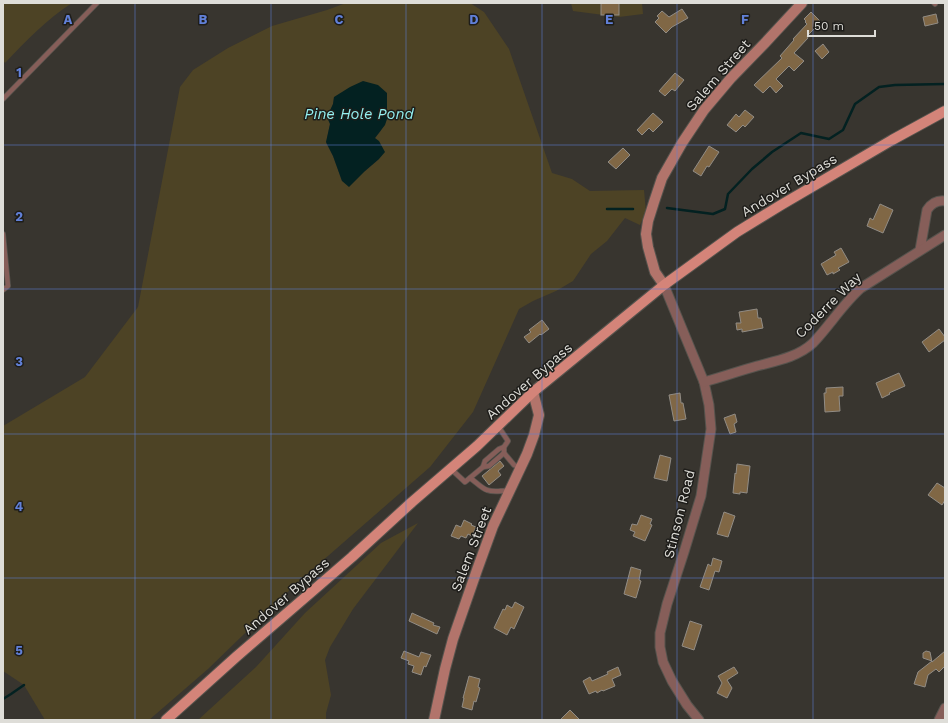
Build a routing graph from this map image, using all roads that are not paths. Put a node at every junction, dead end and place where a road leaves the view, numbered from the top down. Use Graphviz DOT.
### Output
graph roads {
  1 [pos="97,3"];
  2 [pos="802,3"];
  3 [pos="3,99"];
  4 [pos="945,111"];
  5 [pos="945,201"];
  6 [pos="3,234"];
  7 [pos="945,235"];
  8 [pos="920,250"];
  9 [pos="664,285"];
  10 [pos="3,290"];
  11 [pos="704,382"];
  12 [pos="533,392"];
  13 [pos="498,426"];
  14 [pos="504,447"];
  15 [pos="504,453"];
  16 [pos="483,467"];
  17 [pos="451,468"];
  18 [pos="521,468"];
  19 [pos="470,478"];
  20 [pos="510,491"];
  21 [pos="945,708"];
  22 [pos="166,720"];
  23 [pos="434,720"];
  24 [pos="699,720"];
  25 [pos="939,720"];
  1 -- 3 [label="lane"];
  2 -- 9 [label="street, Salem Street"];
  4 -- 9 [label="main road, Andover Bypass"];
  5 -- 8 [label="street"];
  6 -- 10 [label="lane"];
  7 -- 8 [label="street, Coderre Way"];
  8 -- 11 [label="street, Coderre Way"];
  9 -- 11 [label="street, Stinson Road"];
  9 -- 12 [label="main road, Andover Bypass"];
  11 -- 24 [label="street, Stinson Road"];
  12 -- 13 [label="main road, Andover Bypass"];
  12 -- 18 [label="street, Salem Street"];
  13 -- 14 [label="lane"];
  13 -- 17 [label="main road, Andover Bypass"];
  14 -- 15 [label="lane"];
  14 -- 16 [label="lane"];
  15 -- 16 [label="lane"];
  15 -- 18 [label="lane"];
  16 -- 19 [label="lane"];
  17 -- 19 [label="lane"];
  17 -- 22 [label="main road, Andover Bypass"];
  18 -- 20 [label="street, Salem Street"];
  19 -- 20 [label="lane"];
  20 -- 23 [label="street, Salem Street"];
  21 -- 25 [label="street"];
}
